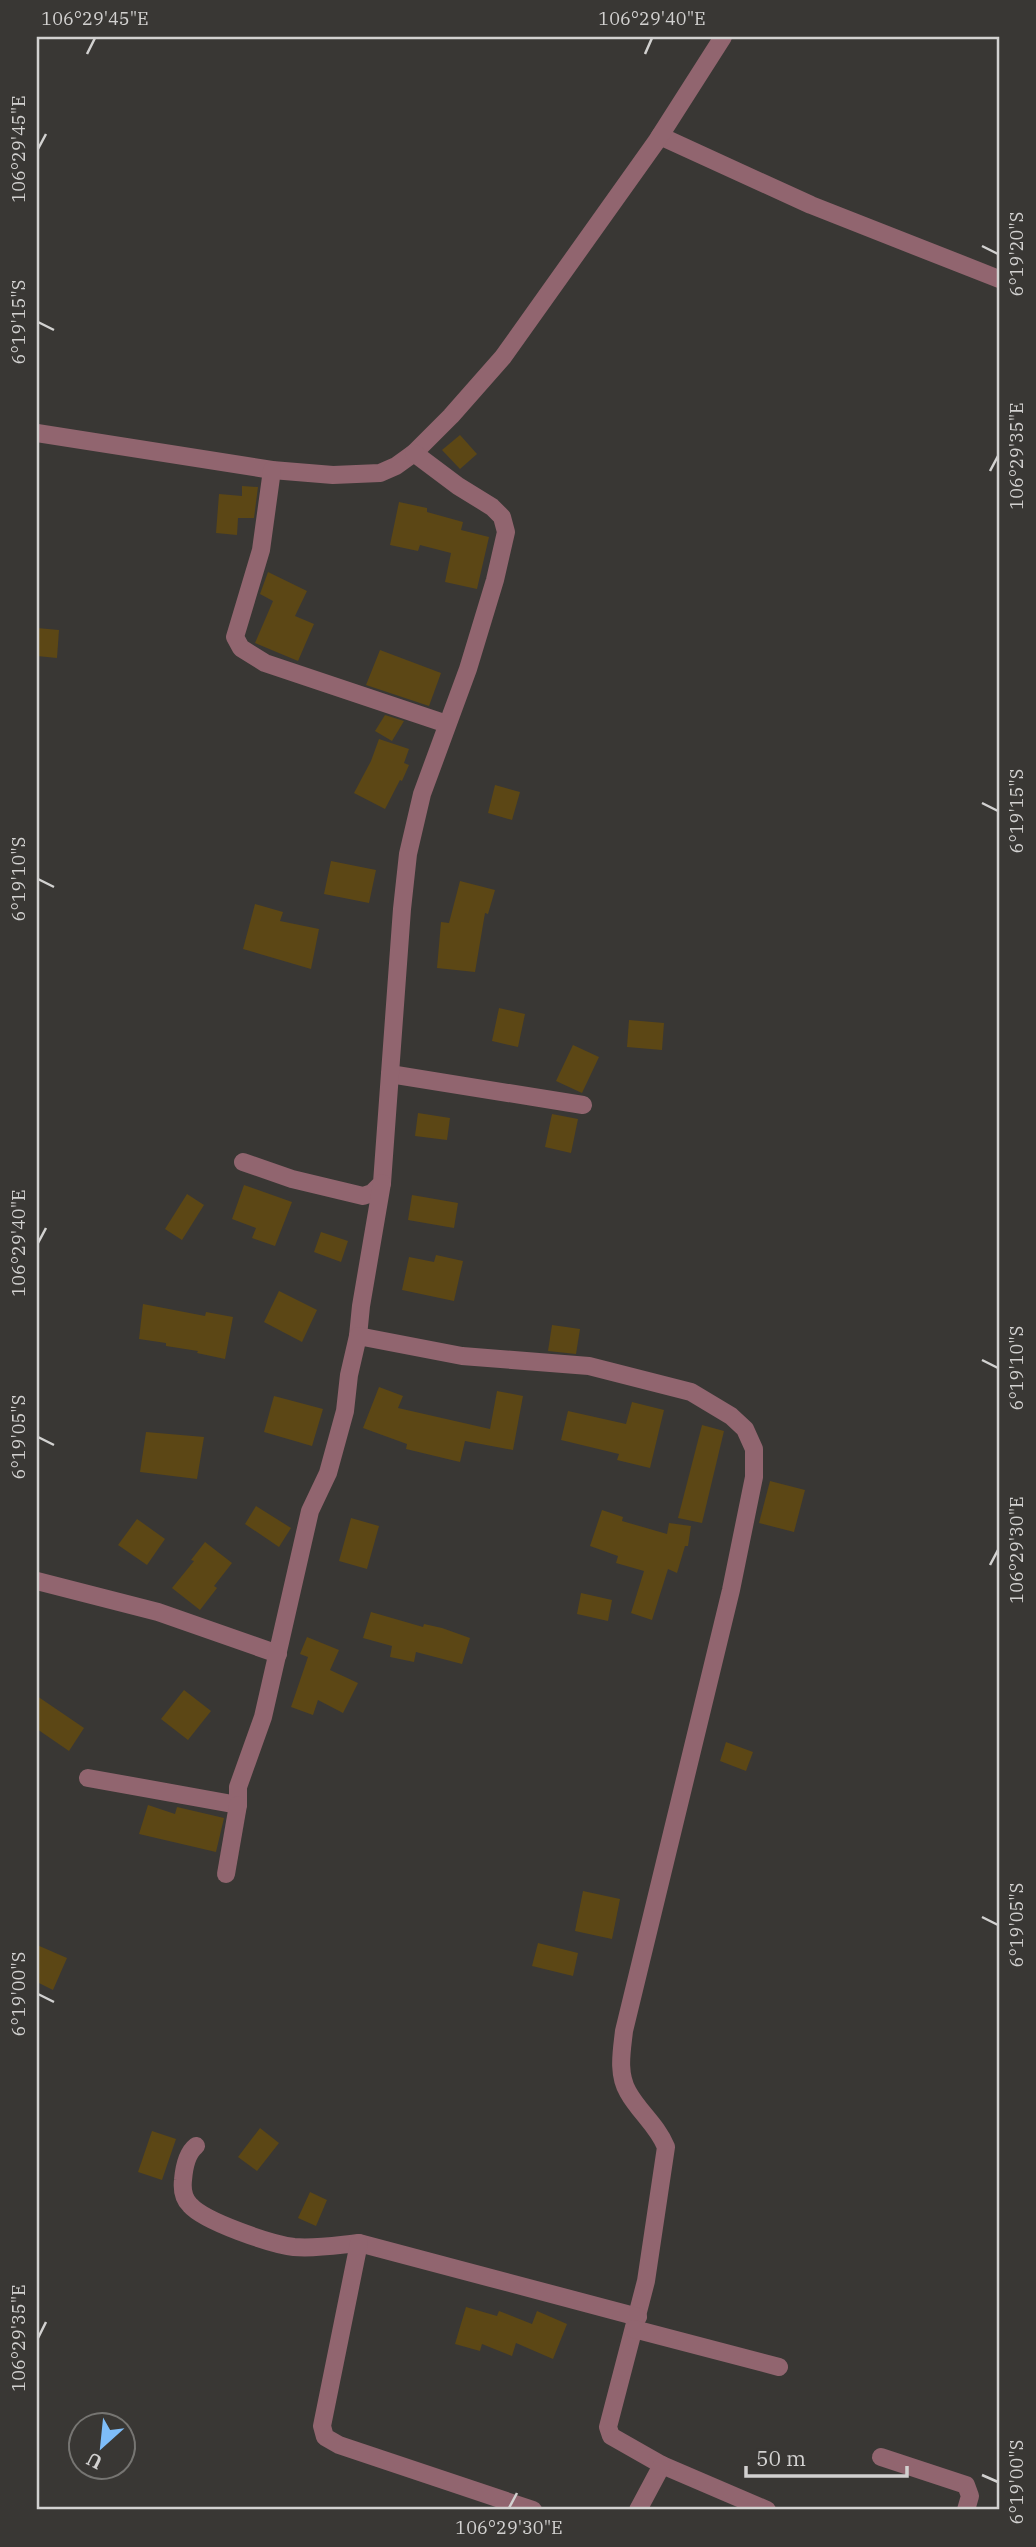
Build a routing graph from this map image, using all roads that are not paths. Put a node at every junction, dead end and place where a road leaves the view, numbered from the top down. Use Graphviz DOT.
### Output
graph roads {
  1 [pos="723,37"];
  2 [pos="660,136"];
  3 [pos="999,279"];
  4 [pos="37,433"];
  5 [pos="414,453"];
  6 [pos="272,470"];
  7 [pos="447,724"];
  8 [pos="390,1074"];
  9 [pos="583,1105"];
  10 [pos="243,1162"];
  11 [pos="382,1183"];
  12 [pos="358,1336"];
  13 [pos="37,1581"];
  14 [pos="278,1654"];
  15 [pos="88,1778"];
  16 [pos="238,1805"];
  17 [pos="226,1874"];
  18 [pos="196,2146"];
  19 [pos="359,2243"];
  20 [pos="636,2323"];
  21 [pos="779,2367"];
  22 [pos="881,2457"];
  23 [pos="662,2465"];
  24 [pos="533,2510"];
  25 [pos="638,2510"];
  26 [pos="767,2510"];
  27 [pos="965,2510"];
  1 -- 2 [label="street"];
  2 -- 3 [label="street"];
  2 -- 5 [label="street"];
  4 -- 6 [label="street"];
  5 -- 6 [label="street"];
  5 -- 7 [label="street"];
  6 -- 7 [label="street"];
  7 -- 8 [label="street"];
  8 -- 9 [label="street"];
  8 -- 11 [label="street"];
  10 -- 11 [label="street"];
  11 -- 12 [label="street"];
  12 -- 14 [label="street"];
  12 -- 20 [label="street"];
  13 -- 14 [label="street"];
  14 -- 16 [label="street"];
  15 -- 16 [label="street"];
  16 -- 17 [label="street"];
  18 -- 19 [label="street"];
  19 -- 20 [label="street"];
  19 -- 24 [label="street"];
  20 -- 21 [label="street"];
  20 -- 23 [label="street"];
  22 -- 27 [label="street"];
  23 -- 25 [label="street"];
  23 -- 26 [label="street"];
}
